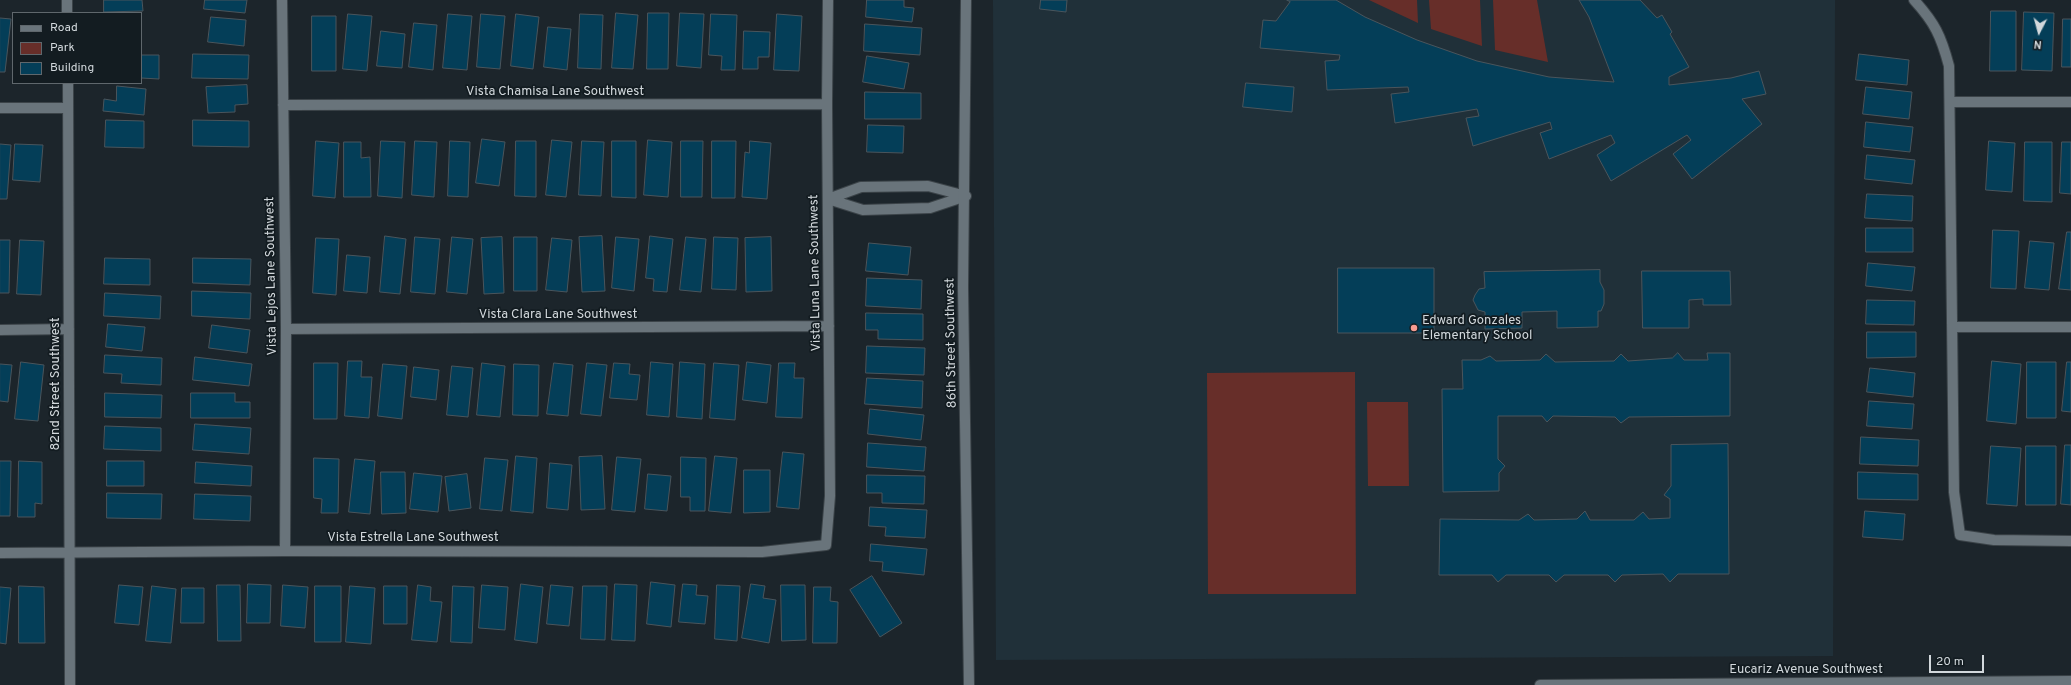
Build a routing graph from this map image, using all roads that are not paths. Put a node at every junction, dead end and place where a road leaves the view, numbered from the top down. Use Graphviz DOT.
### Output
graph roads {
  1 [pos="67,0"];
  2 [pos="282,0"];
  3 [pos="828,0"];
  4 [pos="966,0"];
  5 [pos="1914,0"];
  6 [pos="67,12"];
  7 [pos="68,84"];
  8 [pos="1951,102"];
  9 [pos="2071,102"];
  10 [pos="827,104"];
  11 [pos="283,105"];
  12 [pos="0,108"];
  13 [pos="68,108"];
  14 [pos="966,196"];
  15 [pos="828,199"];
  16 [pos="829,326"];
  17 [pos="1952,327"];
  18 [pos="2071,327"];
  19 [pos="68,329"];
  20 [pos="286,329"];
  21 [pos="0,330"];
  22 [pos="2071,541"];
  23 [pos="826,545"];
  24 [pos="285,551"];
  25 [pos="69,552"];
  26 [pos="0,553"];
  27 [pos="2071,681"];
  28 [pos="1863,684"];
  29 [pos="70,685"];
  30 [pos="969,685"];
  31 [pos="1540,685"];
  32 [pos="1606,685"];
  1 -- 6 [label="street"];
  2 -- 11 [label="street, Vista Lejos Lane Southwest"];
  3 -- 10 [label="street, Vista Luna Lane Southwest"];
  4 -- 14 [label="street, 86th Street Southwest"];
  5 -- 8 [label="street"];
  7 -- 13 [label="street, 82nd Street Southwest"];
  8 -- 9 [label="street"];
  8 -- 17 [label="street"];
  10 -- 11 [label="street, Vista Chamisa Lane Southwest"];
  10 -- 15 [label="street, Vista Luna Lane Southwest"];
  11 -- 20 [label="street, Vista Lejos Lane Southwest"];
  12 -- 13 [label="street"];
  13 -- 19 [label="street, 82nd Street Southwest"];
  14 -- 15 [label="street"];
  14 -- 15 [label="street"];
  14 -- 30 [label="street, 86th Street Southwest"];
  15 -- 16 [label="street, Vista Luna Lane Southwest"];
  16 -- 20 [label="street, Vista Clara Lane Southwest"];
  16 -- 23 [label="street, Vista Luna Lane Southwest"];
  17 -- 18 [label="street"];
  17 -- 22 [label="street"];
  19 -- 21 [label="street"];
  19 -- 25 [label="street, 82nd Street Southwest"];
  20 -- 24 [label="street, Vista Lejos Lane Southwest"];
  23 -- 24 [label="street, Vista Estrella Lane Southwest"];
  24 -- 25 [label="street, Vista Estrella Lane Southwest"];
  25 -- 26 [label="street, Vista Estrella Lane Southwest"];
  25 -- 29 [label="street, 82nd Street Southwest"];
  27 -- 28 [label="street, Eucariz Avenue Southwest"];
  28 -- 32 [label="street, Eucariz Avenue Southwest"];
  31 -- 32 [label="street, Eucariz Avenue Southwest"];
}
